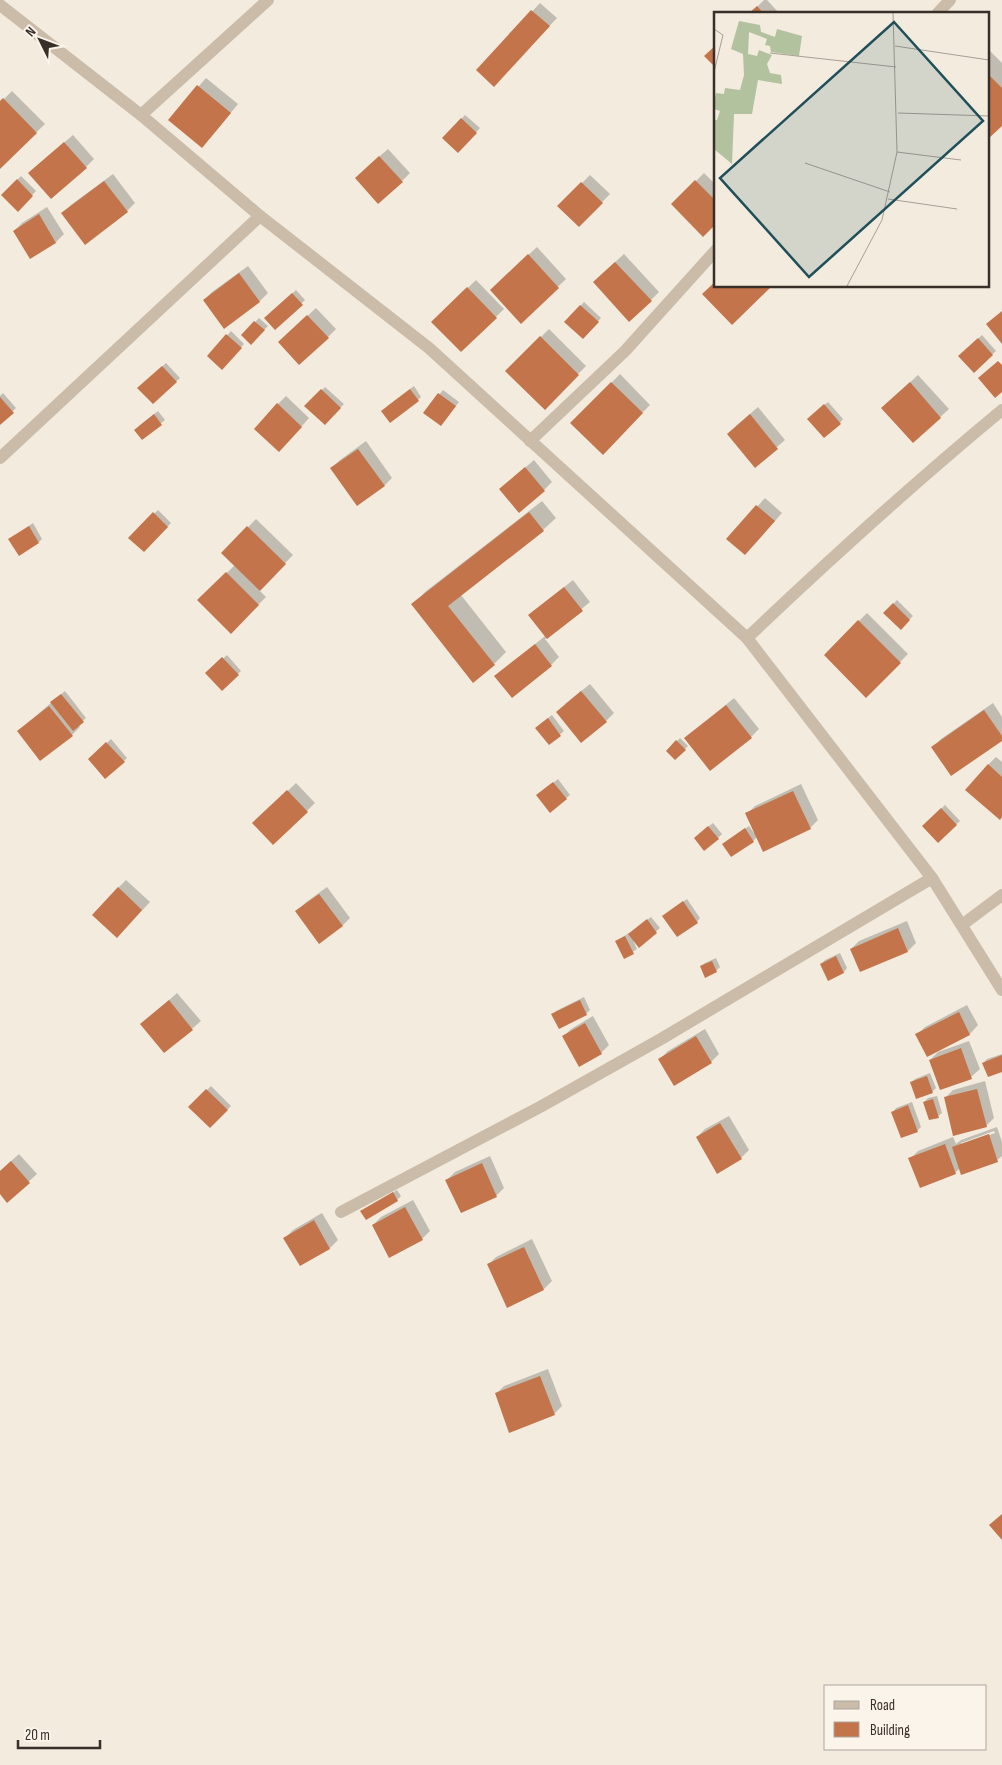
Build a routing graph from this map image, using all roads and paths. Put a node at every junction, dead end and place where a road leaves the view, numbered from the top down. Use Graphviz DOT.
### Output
graph roads {
  1 [pos="268,0"];
  2 [pos="950,0"];
  3 [pos="0,4"];
  4 [pos="939,12"];
  5 [pos="141,115"];
  6 [pos="260,216"];
  7 [pos="714,252"];
  8 [pos="1002,410"];
  9 [pos="530,441"];
  10 [pos="0,458"];
  11 [pos="747,638"];
  12 [pos="932,878"];
  13 [pos="1002,895"];
  14 [pos="962,925"];
  15 [pos="1002,990"];
  16 [pos="341,1212"];
  1 -- 5 [label="street"];
  2 -- 4 [label="street"];
  3 -- 5 [label="street"];
  5 -- 6 [label="street"];
  6 -- 9 [label="street"];
  6 -- 10 [label="street"];
  7 -- 9 [label="street"];
  8 -- 11 [label="street"];
  9 -- 11 [label="street"];
  11 -- 12 [label="street"];
  12 -- 14 [label="street"];
  12 -- 16 [label="street"];
  13 -- 14 [label="street"];
  14 -- 15 [label="street"];
}
